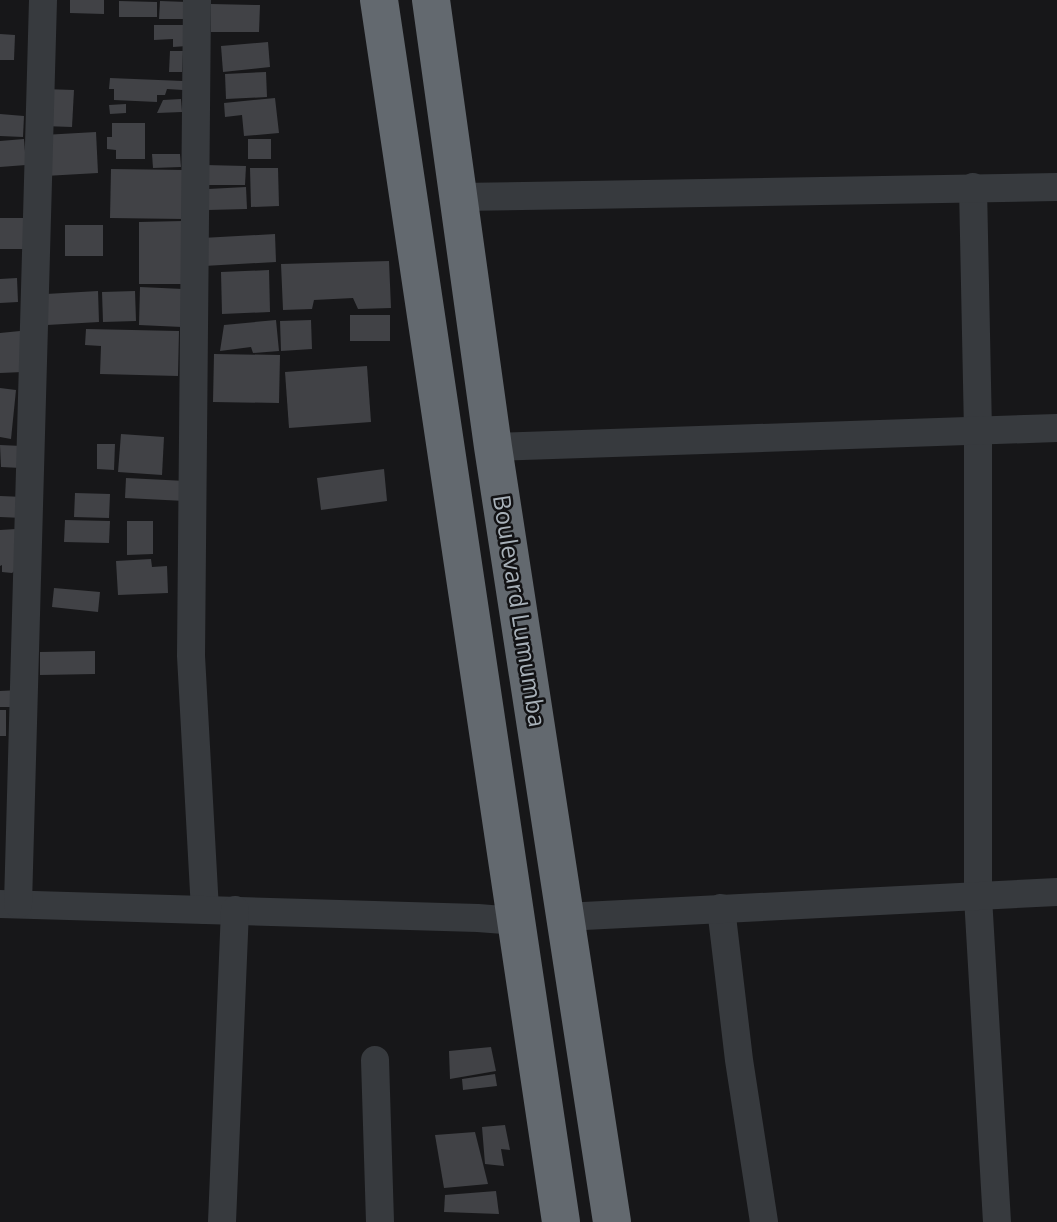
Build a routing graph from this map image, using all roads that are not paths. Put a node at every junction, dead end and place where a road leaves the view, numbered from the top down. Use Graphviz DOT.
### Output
graph roads {
  1 [pos="44,0"];
  2 [pos="197,0"];
  3 [pos="379,0"];
  4 [pos="431,0"];
  5 [pos="973,187"];
  6 [pos="1057,187"];
  7 [pos="458,198"];
  8 [pos="1057,428"];
  9 [pos="978,431"];
  10 [pos="494,447"];
  11 [pos="1057,892"];
  12 [pos="978,897"];
  13 [pos="9,904"];
  14 [pos="722,908"];
  15 [pos="205,910"];
  16 [pos="235,911"];
  17 [pos="564,917"];
  18 [pos="517,921"];
  19 [pos="375,1060"];
  20 [pos="222,1222"];
  21 [pos="380,1222"];
  22 [pos="561,1222"];
  23 [pos="612,1222"];
  24 [pos="764,1222"];
  25 [pos="996,1222"];
  1 -- 13 [label="street"];
  2 -- 15 [label="street"];
  3 -- 18 [label="highway, Boulevard Lumumba"];
  4 -- 7 [label="highway, Boulevard Lumumba"];
  5 -- 6 [label="street"];
  5 -- 7 [label="street"];
  5 -- 9 [label="street"];
  7 -- 10 [label="highway, Boulevard Lumumba"];
  8 -- 9 [label="street"];
  9 -- 10 [label="street"];
  9 -- 12 [label="street"];
  10 -- 17 [label="highway, Boulevard Lumumba"];
  11 -- 12 [label="street"];
  12 -- 14 [label="street"];
  12 -- 25 [label="street"];
  13 -- 15 [label="street"];
  14 -- 17 [label="street"];
  14 -- 24 [label="street"];
  15 -- 16 [label="street"];
  16 -- 18 [label="street"];
  16 -- 20 [label="street"];
  17 -- 23 [label="highway, Boulevard Lumumba"];
  18 -- 22 [label="highway, Boulevard Lumumba"];
  19 -- 21 [label="street"];
}
